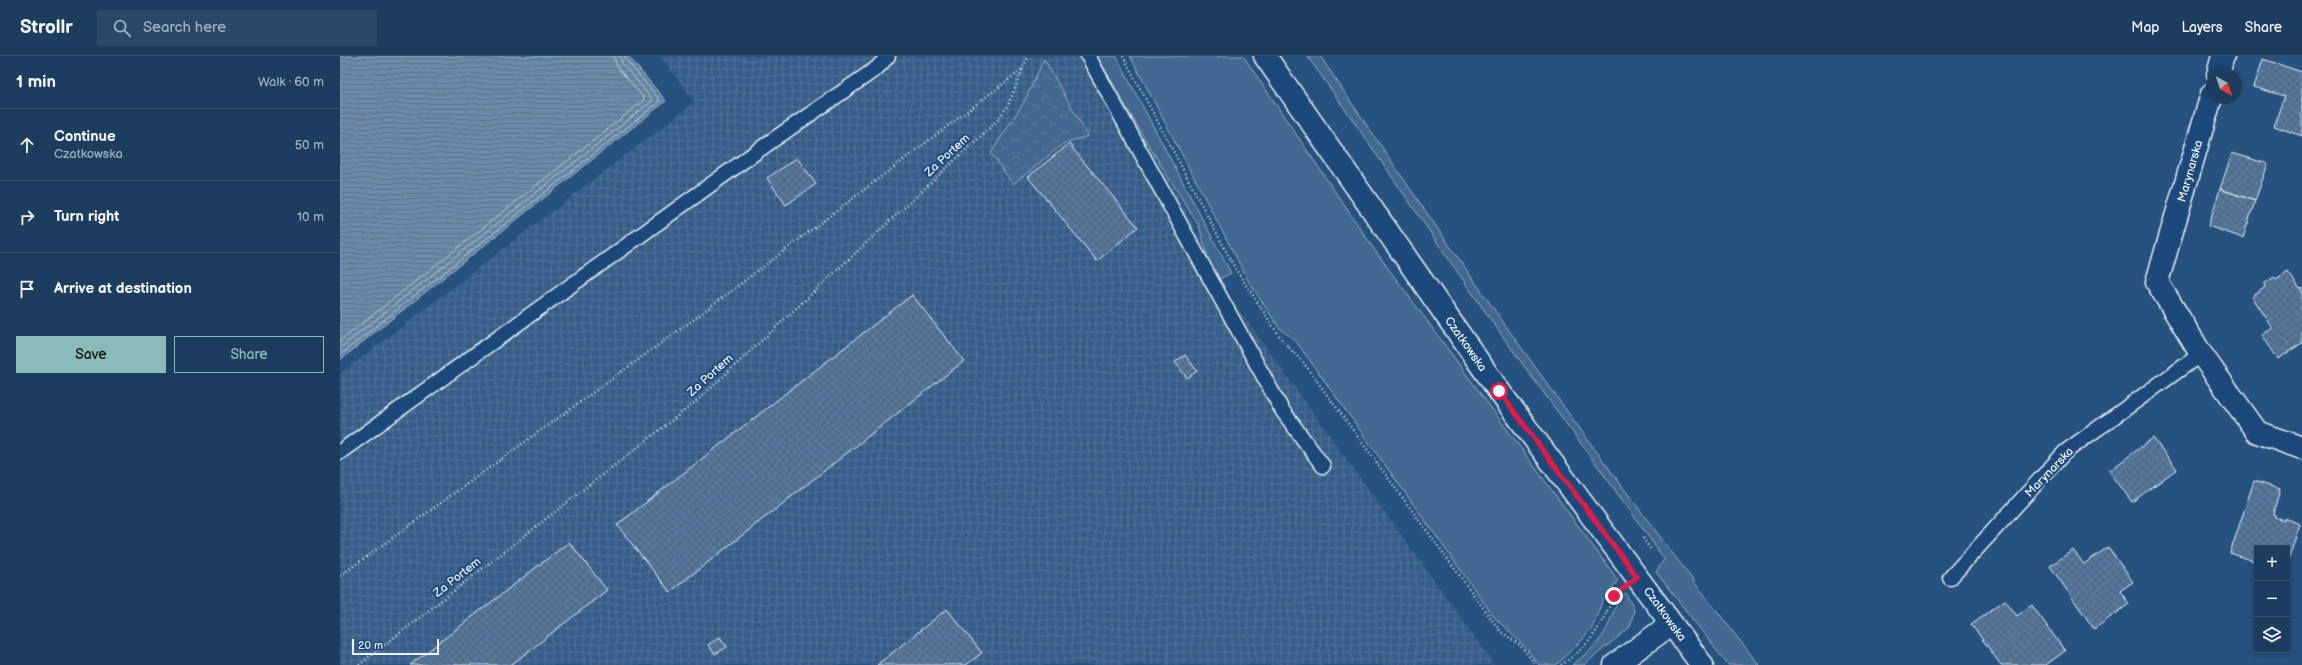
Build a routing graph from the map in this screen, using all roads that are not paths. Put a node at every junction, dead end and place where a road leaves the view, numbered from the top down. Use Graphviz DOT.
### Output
graph roads {
  1 [pos="888,56"];
  2 [pos="1088,56"];
  3 [pos="1265,56"];
  4 [pos="2223,56"];
  5 [pos="2220,68"];
  6 [pos="2209,104"];
  7 [pos="2201,354"];
  8 [pos="2302,448"];
  9 [pos="340,452"];
  10 [pos="1323,466"];
  11 [pos="1950,578"];
  12 [pos="1671,624"];
  13 [pos="1615,665"];
  14 [pos="1702,665"];
  1 -- 9 [label="lane"];
  2 -- 10 [label="lane"];
  3 -- 12 [label="street, Czatkowska"];
  4 -- 5 [label="street"];
  6 -- 7 [label="street, Marynarska"];
  7 -- 8 [label="street, Marynarska"];
  7 -- 11 [label="lane, Marynarska"];
  12 -- 13 [label="street"];
  12 -- 14 [label="street, Czatkowska"];
}
